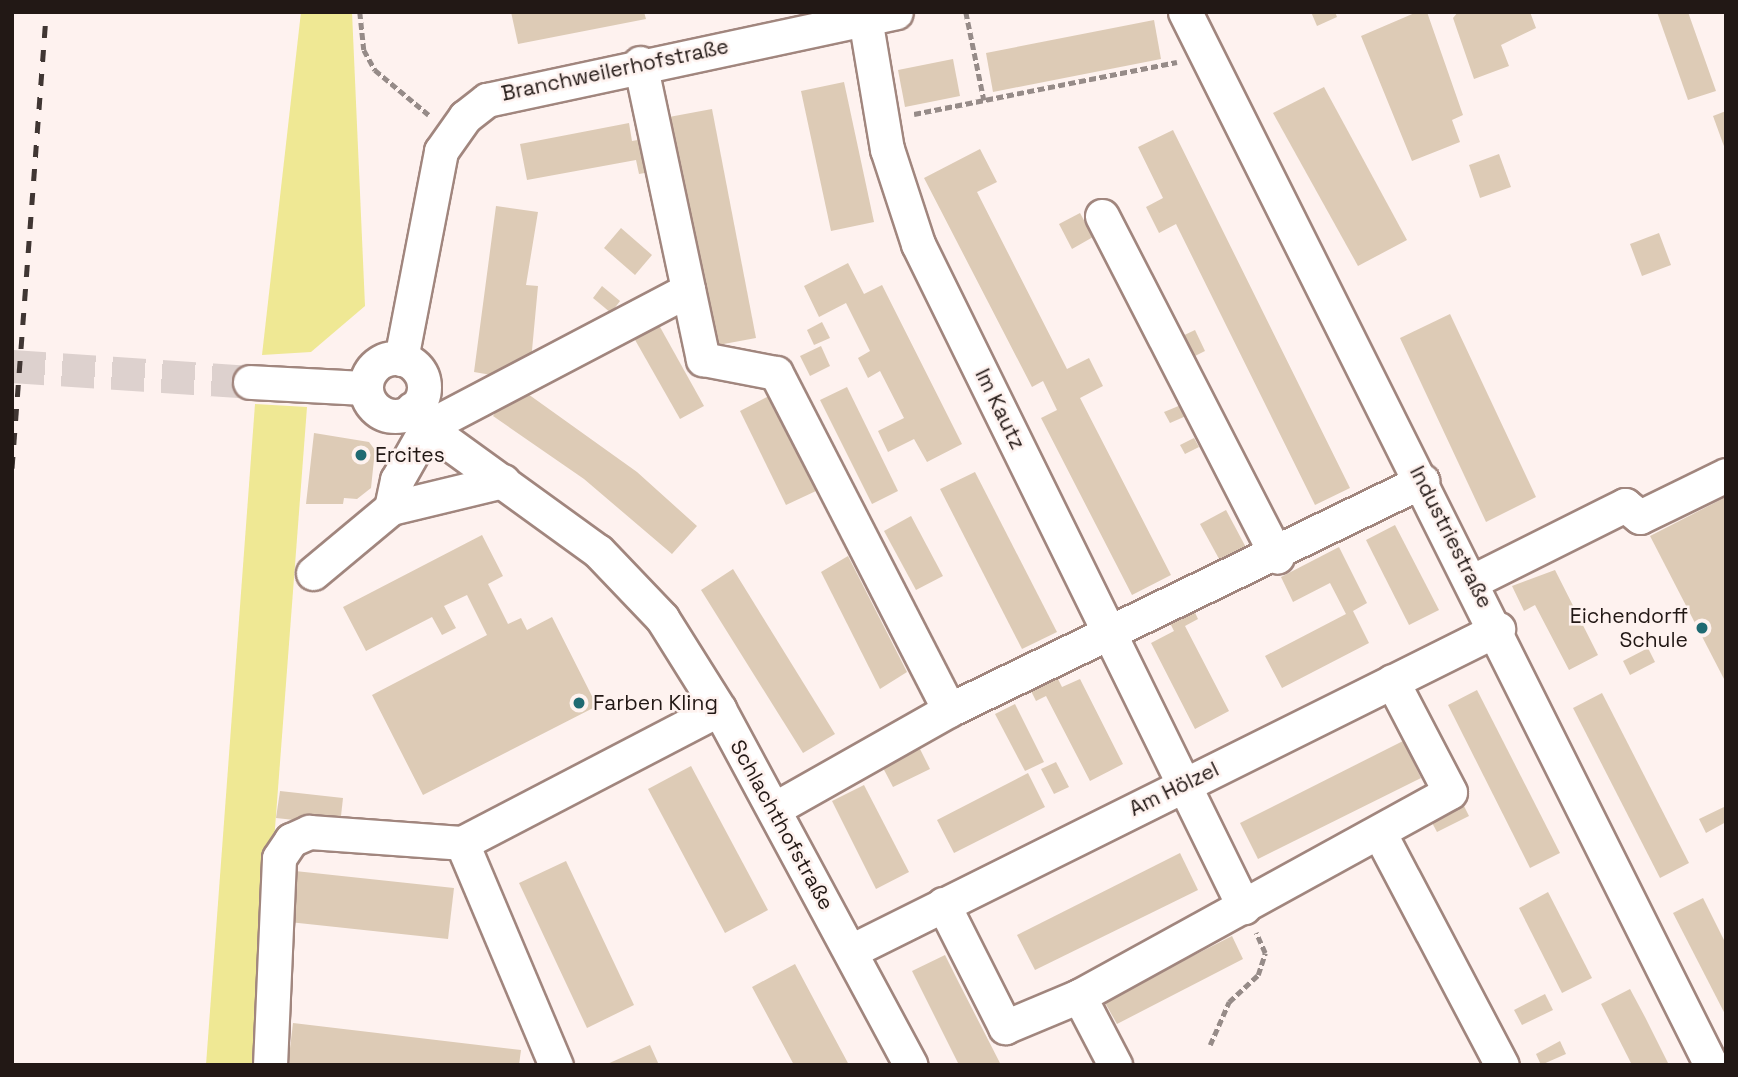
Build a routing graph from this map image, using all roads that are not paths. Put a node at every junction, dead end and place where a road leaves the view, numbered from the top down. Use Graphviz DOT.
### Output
graph roads {
  1 [pos="1185,12"];
  2 [pos="881,15"];
  3 [pos="640,63"];
  4 [pos="1102,216"];
  5 [pos="688,290"];
  6 [pos="401,359"];
  7 [pos="250,382"];
  8 [pos="366,388"];
  9 [pos="420,418"];
  10 [pos="1726,475"];
  11 [pos="503,481"];
  12 [pos="1422,481"];
  13 [pos="391,509"];
  14 [pos="1277,557"];
  15 [pos="313,573"];
  16 [pos="1473,581"];
  17 [pos="1498,629"];
  18 [pos="1110,631"];
  19 [pos="1392,681"];
  20 [pos="719,709"];
  21 [pos="949,710"];
  22 [pos="1184,783"];
  23 [pos="774,809"];
  24 [pos="1380,834"];
  25 [pos="462,843"];
  26 [pos="943,904"];
  27 [pos="1244,907"];
  28 [pos="851,951"];
  29 [pos="1079,996"];
  30 [pos="270,1065"];
  31 [pos="556,1065"];
  32 [pos="911,1065"];
  33 [pos="1115,1065"];
  34 [pos="1502,1065"];
  35 [pos="1711,1065"];
  1 -- 12 [label="street, Industriestraße"];
  2 -- 3 [label="street, Branchweilerhofstraße"];
  2 -- 18 [label="street, Im Kautz"];
  3 -- 5 [label="street"];
  3 -- 6 [label="street, Branchweilerhofstraße"];
  4 -- 14 [label="street"];
  5 -- 9 [label="street"];
  5 -- 21 [label="street"];
  6 -- 8 [label="street"];
  6 -- 9 [label="street"];
  7 -- 8 [label="street"];
  8 -- 9 [label="street"];
  9 -- 11 [label="street, Schlachthofstraße"];
  9 -- 13 [label="street"];
  10 -- 16 [label="street"];
  11 -- 13 [label="street"];
  11 -- 20 [label="street, Schlachthofstraße"];
  12 -- 14 [label="street"];
  12 -- 16 [label="street, Industriestraße"];
  13 -- 15 [label="street"];
  14 -- 18 [label="street"];
  16 -- 17 [label="street, Industriestraße"];
  17 -- 19 [label="street, Am Hölzel"];
  17 -- 35 [label="street, Industriestraße"];
  18 -- 21 [label="street"];
  18 -- 22 [label="street, Im Kautz"];
  19 -- 22 [label="street, Am Hölzel"];
  19 -- 24 [label="street"];
  20 -- 23 [label="street, Schlachthofstraße"];
  20 -- 25 [label="street"];
  21 -- 23 [label="street"];
  22 -- 26 [label="street, Am Hölzel"];
  22 -- 27 [label="street, Im Kautz"];
  23 -- 28 [label="street, Schlachthofstraße"];
  24 -- 27 [label="street"];
  24 -- 34 [label="street"];
  25 -- 30 [label="street"];
  25 -- 31 [label="street"];
  26 -- 28 [label="street, Am Hölzel"];
  26 -- 29 [label="street"];
  27 -- 29 [label="street"];
  28 -- 32 [label="street, Schlachthofstraße"];
  29 -- 33 [label="street"];
}
